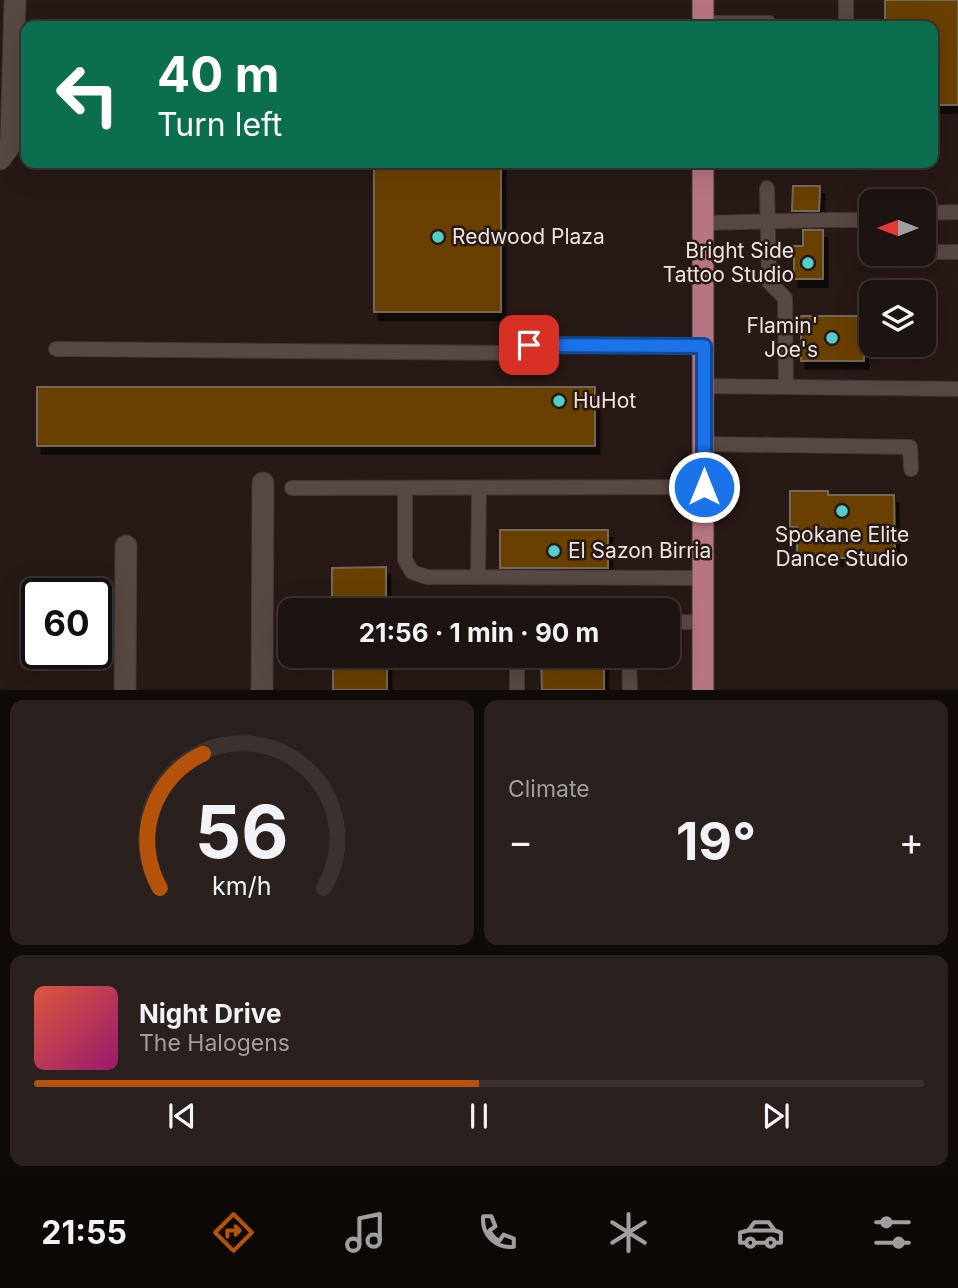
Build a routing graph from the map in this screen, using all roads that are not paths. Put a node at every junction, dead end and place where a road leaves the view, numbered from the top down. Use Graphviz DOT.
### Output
graph roads {
  1 [pos="15,0"];
  2 [pos="703,0"];
  3 [pos="846,0"];
  4 [pos="703,21"];
  5 [pos="846,21"];
  6 [pos="0,159"];
  7 [pos="704,168"];
  8 [pos="767,188"];
  9 [pos="958,212"];
  10 [pos="936,213"];
  11 [pos="859,220"];
  12 [pos="767,221"];
  13 [pos="704,223"];
  14 [pos="936,252"];
  15 [pos="958,252"];
  16 [pos="704,346"];
  17 [pos="56,349"];
  18 [pos="704,386"];
  19 [pos="786,387"];
  20 [pos="958,389"];
  21 [pos="704,444"];
  22 [pos="911,469"];
  23 [pos="263,483"];
  24 [pos="704,487"];
  25 [pos="292,488"];
  26 [pos="405,488"];
  27 [pos="479,488"];
  28 [pos="126,546"];
  29 [pos="478,577"];
  30 [pos="703,578"];
  31 [pos="680,622"];
  32 [pos="703,622"];
  33 [pos="517,668"];
  34 [pos="629,668"];
  35 [pos="125,690"];
  36 [pos="262,690"];
  37 [pos="517,690"];
  38 [pos="629,690"];
  39 [pos="704,690"];
  1 -- 6 [label="street"];
  2 -- 4 [label="main road"];
  3 -- 5 [label="lane"];
  7 -- 13 [label="main road"];
  8 -- 12 [label="lane"];
  9 -- 10 [label="lane"];
  11 -- 12 [label="lane"];
  12 -- 13 [label="lane"];
  12 -- 19 [label="lane"];
  13 -- 16 [label="main road"];
  14 -- 15 [label="lane"];
  16 -- 17 [label="lane"];
  16 -- 18 [label="main road"];
  18 -- 19 [label="lane"];
  18 -- 21 [label="main road"];
  19 -- 20 [label="lane"];
  21 -- 22 [label="lane"];
  21 -- 24 [label="main road"];
  23 -- 36 [label="street"];
  24 -- 27 [label="lane"];
  24 -- 30 [label="main road"];
  25 -- 26 [label="lane"];
  26 -- 27 [label="lane"];
  26 -- 29 [label="lane"];
  27 -- 29 [label="lane"];
  28 -- 35 [label="street"];
  29 -- 30 [label="lane"];
  30 -- 32 [label="main road"];
  31 -- 32 [label="lane"];
  32 -- 39 [label="main road"];
  33 -- 37 [label="lane"];
  34 -- 38 [label="lane"];
}
